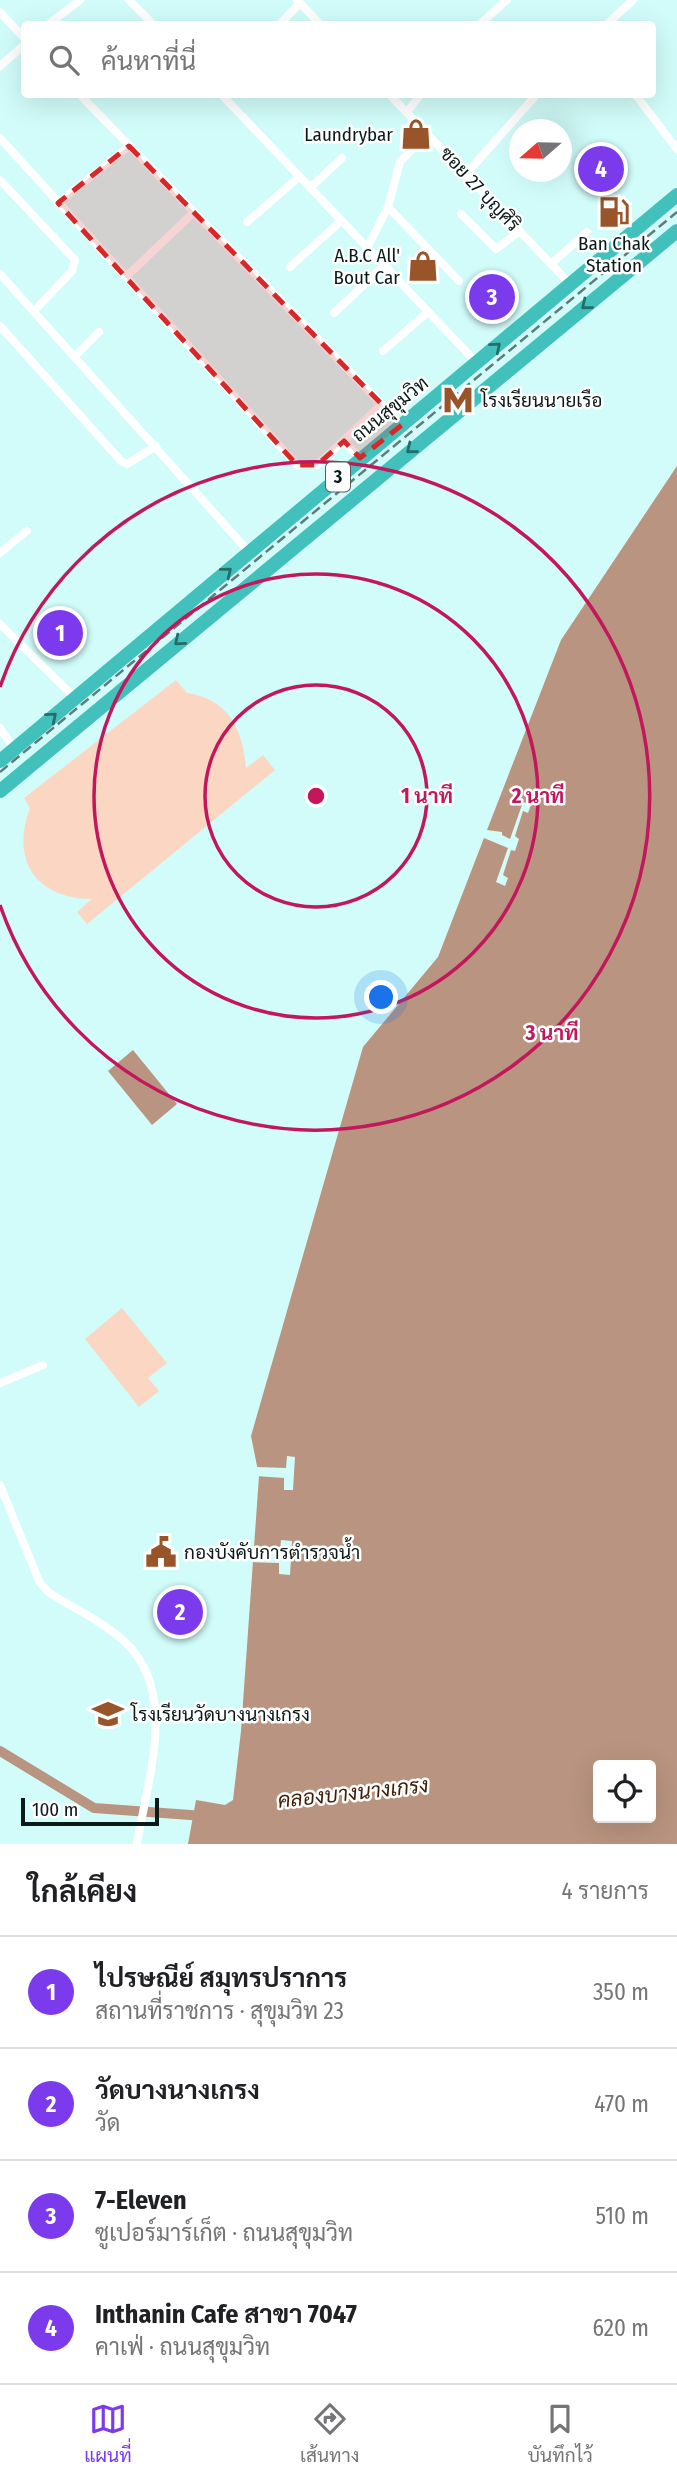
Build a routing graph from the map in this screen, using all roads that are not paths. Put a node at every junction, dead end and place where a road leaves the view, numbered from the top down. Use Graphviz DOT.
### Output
graph roads {
  1 [pos="80,0"];
  2 [pos="129,0"];
  3 [pos="506,0"];
  4 [pos="633,0"];
  5 [pos="298,2"];
  6 [pos="0,12"];
  7 [pos="53,21"];
  8 [pos="150,21"];
  9 [pos="282,21"];
  10 [pos="317,21"];
  11 [pos="483,21"];
  12 [pos="610,21"];
  13 [pos="21,35"];
  14 [pos="21,48"];
  15 [pos="0,66"];
  16 [pos="83,98"];
  17 [pos="224,98"];
  18 [pos="393,98"];
  19 [pos="418,98"];
  20 [pos="533,98"];
  21 [pos="638,98"];
  22 [pos="407,112"];
  23 [pos="428,133"];
  24 [pos="0,138"];
  25 [pos="128,146"];
  26 [pos="677,149"];
  27 [pos="342,158"];
  28 [pos="466,174"];
  29 [pos="299,177"];
  30 [pos="0,180"];
  31 [pos="310,188"];
  32 [pos="677,195"];
  33 [pos="58,203"];
  34 [pos="388,206"];
  35 [pos="194,212"];
  36 [pos="461,214"];
  37 [pos="341,221"];
  38 [pos="247,222"];
  39 [pos="520,231"];
  40 [pos="677,231"];
  41 [pos="587,232"];
  42 [pos="367,248"];
  43 [pos="551,264"];
  44 [pos="384,266"];
  45 [pos="290,267"];
  46 [pos="0,274"];
  47 [pos="126,277"];
  48 [pos="459,281"];
  49 [pos="570,284"];
  50 [pos="34,311"];
  51 [pos="428,312"];
  52 [pos="334,313"];
  53 [pos="0,326"];
  54 [pos="99,332"];
  55 [pos="383,351"];
  56 [pos="75,356"];
  57 [pos="477,363"];
  58 [pos="381,405"];
  59 [pos="402,425"];
  60 [pos="343,441"];
  61 [pos="156,446"];
  62 [pos="360,458"];
  63 [pos="304,505"];
  64 [pos="329,516"];
  65 [pos="290,517"];
  66 [pos="27,531"];
  67 [pos="300,541"];
  68 [pos="0,553"];
  69 [pos="250,553"];
  70 [pos="0,624"];
  71 [pos="75,698"];
  72 [pos="0,728"];
  73 [pos="14,749"];
  74 [pos="0,761"];
  75 [pos="0,791"];
  76 [pos="43,1365"];
  77 [pos="0,1383"];
  78 [pos="0,1485"];
  79 [pos="137,1844"];
  1 -- 7 [label="street"];
  2 -- 8 [label="street"];
  3 -- 11 [label="street"];
  4 -- 12 [label="street"];
  5 -- 9 [label="street"];
  5 -- 10 [label="street"];
  6 -- 13 [label="street"];
  14 -- 15 [label="street"];
  16 -- 25 [label="street"];
  17 -- 29 [label="street"];
  18 -- 22 [label="street, ซอย 27 บุญศิริ"];
  19 -- 22 [label="street"];
  20 -- 28 [label="street"];
  21 -- 26 [label="street"];
  22 -- 23 [label="street, ซอย 27 บุญศิริ"];
  23 -- 28 [label="street, ซอย 27 บุญศิริ"];
  23 -- 34 [label="street"];
  24 -- 33 [label="street"];
  25 -- 33 [label="street"];
  25 -- 35 [label="street"];
  27 -- 31 [label="street"];
  28 -- 39 [label="street, ซอย 27 บุญศิริ"];
  29 -- 31 [label="street"];
  29 -- 38 [label="street"];
  30 -- 50 [label="street"];
  31 -- 37 [label="street"];
  32 -- 49 [label="highway, ถนนสุขุมวิท / 3"];
  33 -- 47 [label="street"];
  34 -- 42 [label="street"];
  34 -- 48 [label="street"];
  35 -- 47 [label="street"];
  35 -- 58 [label="street"];
  36 -- 39 [label="street"];
  37 -- 42 [label="street"];
  37 -- 45 [label="street"];
  39 -- 43 [label="street, ซอย 27 บุญศิริ"];
  40 -- 64 [label="highway, 3, one-way"];
  41 -- 43 [label="street"];
  42 -- 44 [label="street"];
  43 -- 49 [label="street, ซอย 27 บุญศิริ"];
  44 -- 51 [label="street"];
  44 -- 52 [label="street"];
  46 -- 50 [label="street"];
  47 -- 60 [label="street"];
  57 -- 49 [label="highway, ถนนสุขุมวิท / 3, one-way"];
  50 -- 56 [label="street"];
  51 -- 55 [label="street"];
  51 -- 57 [label="street"];
  53 -- 61 [label="street"];
  54 -- 56 [label="street"];
  56 -- 61 [label="street"];
  57 -- 59 [label="highway, ถนนสุขุมวิท / 3"];
  58 -- 59 [label="street"];
  58 -- 60 [label="street"];
  59 -- 62 [label="highway, ถนนสุขุมวิท / 3"];
  60 -- 62 [label="street"];
  61 -- 69 [label="street"];
  62 -- 63 [label="highway, ถนนสุขุมวิท / 3"];
  63 -- 64 [label="highway"];
  63 -- 65 [label="highway, ถนนสุขุมวิท / 3"];
  64 -- 67 [label="highway, 3"];
  65 -- 67 [label="highway"];
  65 -- 69 [label="highway, ถนนสุขุมวิท / 3"];
  66 -- 68 [label="street"];
  67 -- 75 [label="highway, 3, one-way"];
  71 -- 69 [label="highway, ถนนสุขุมวิท / 3, one-way"];
  70 -- 71 [label="street"];
  73 -- 71 [label="highway, ถนนสุขุมวิท / 3, one-way"];
  72 -- 73 [label="street"];
  73 -- 74 [label="highway, ถนนสุขุมวิท / 3"];
  76 -- 77 [label="street"];
  78 -- 79 [label="street"];
}
